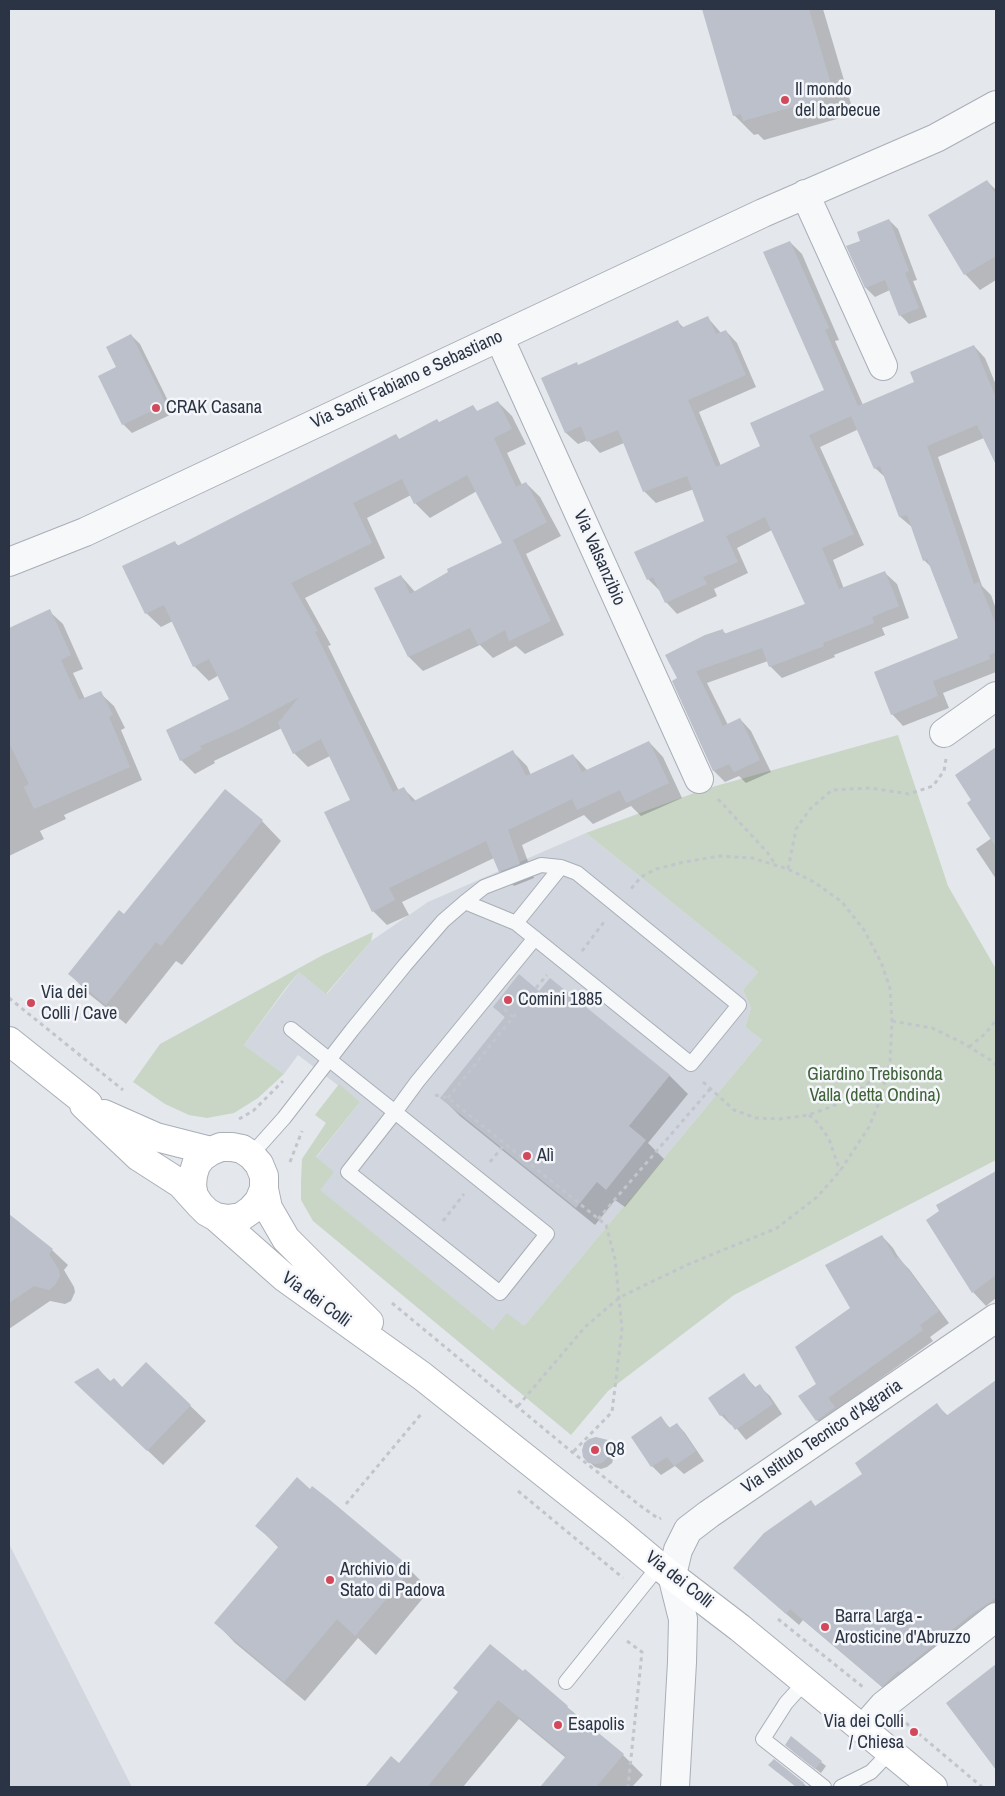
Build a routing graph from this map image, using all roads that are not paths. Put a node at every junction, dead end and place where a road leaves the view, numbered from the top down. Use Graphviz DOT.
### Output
graph roads {
  1 [pos="996,105"];
  2 [pos="804,194"];
  3 [pos="500,337"];
  4 [pos="883,366"];
  5 [pos="9,562"];
  6 [pos="996,696"];
  7 [pos="944,733"];
  8 [pos="699,779"];
  9 [pos="561,867"];
  10 [pos="466,902"];
  11 [pos="516,923"];
  12 [pos="535,938"];
  13 [pos="291,1029"];
  14 [pos="9,1041"];
  15 [pos="329,1060"];
  16 [pos="84,1105"];
  17 [pos="395,1112"];
  18 [pos="211,1151"];
  19 [pos="251,1155"];
  20 [pos="264,1189"];
  21 [pos="208,1211"];
  22 [pos="996,1318"];
  23 [pos="422,1376"];
  24 [pos="666,1571"];
  25 [pos="996,1617"];
  26 [pos="566,1682"];
  27 [pos="805,1682"];
  28 [pos="863,1730"];
  29 [pos="891,1751"];
  30 [pos="675,1787"];
  31 [pos="824,1787"];
  32 [pos="841,1787"];
  33 [pos="933,1787"];
  1 -- 2 [label="street, Via Santi Fabiano e Sebastiano"];
  2 -- 3 [label="street, Via Santi Fabiano e Sebastiano"];
  2 -- 4 [label="street"];
  3 -- 5 [label="street, Via Santi Fabiano e Sebastiano"];
  3 -- 8 [label="street, Via Valsanzibio"];
  6 -- 7 [label="street"];
  9 -- 10 [label="lane"];
  9 -- 11 [label="lane"];
  9 -- 12 [label="lane"];
  10 -- 11 [label="lane"];
  10 -- 15 [label="lane"];
  11 -- 12 [label="lane"];
  12 -- 17 [label="lane"];
  13 -- 15 [label="lane"];
  14 -- 16 [label="main road, Via dei Colli"];
  15 -- 17 [label="lane"];
  15 -- 19 [label="lane"];
  16 -- 18 [label="main road, Via dei Colli"];
  16 -- 21 [label="main road, Via dei Colli"];
  17 -- 17 [label="lane"];
  18 -- 19 [label="main road, Via dei Colli"];
  18 -- 21 [label="main road, Via dei Colli"];
  19 -- 20 [label="main road, Via dei Colli"];
  20 -- 21 [label="main road"];
  20 -- 23 [label="main road, Via dei Colli"];
  21 -- 23 [label="main road, Via dei Colli"];
  22 -- 24 [label="street, Via Istituto Tecnico d'Agraria"];
  23 -- 24 [label="main road, Via dei Colli"];
  24 -- 26 [label="lane"];
  24 -- 27 [label="main road, Via dei Colli"];
  24 -- 30 [label="street"];
  25 -- 28 [label="street"];
  27 -- 28 [label="main road, Via dei Colli"];
  27 -- 31 [label="lane"];
  28 -- 29 [label="main road, Via dei Colli"];
  29 -- 32 [label="lane"];
  29 -- 33 [label="main road, Via dei Colli"];
}
